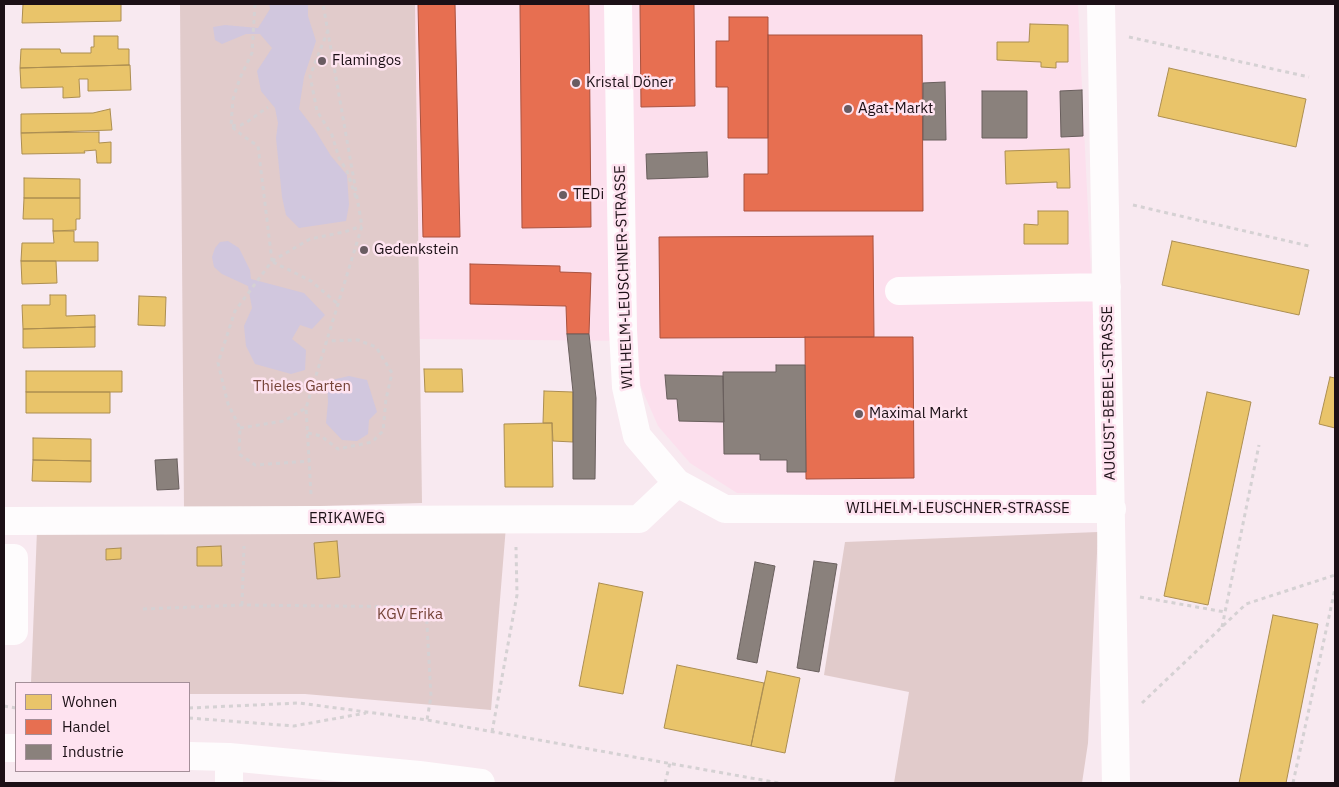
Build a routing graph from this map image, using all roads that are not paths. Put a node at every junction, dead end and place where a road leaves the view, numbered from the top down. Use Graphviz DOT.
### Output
graph roads {
  1 [pos="618,4"];
  2 [pos="1102,17"];
  3 [pos="1107,287"];
  4 [pos="899,291"];
  5 [pos="677,483"];
  6 [pos="1112,509"];
  7 [pos="4,521"];
  8 [pos="4,558"];
  9 [pos="4,631"];
  10 [pos="190,756"];
  11 [pos="229,770"];
  12 [pos="481,783"];
  13 [pos="1116,783"];
  1 -- 5 [label="street, WILHELM-LEUSCHNER-STRASSE"];
  2 -- 3 [label="street, AUGUST-BEBEL-STRASSE"];
  3 -- 4 [label="street"];
  3 -- 6 [label="street, AUGUST-BEBEL-STRASSE"];
  5 -- 6 [label="street, WILHELM-LEUSCHNER-STRASSE"];
  5 -- 7 [label="street, ERIKAWEG"];
  6 -- 13 [label="street, AUGUST-BEBEL-STRASSE"];
  8 -- 9 [label="street"];
  10 -- 11 [label="street"];
  11 -- 12 [label="street"];
}
